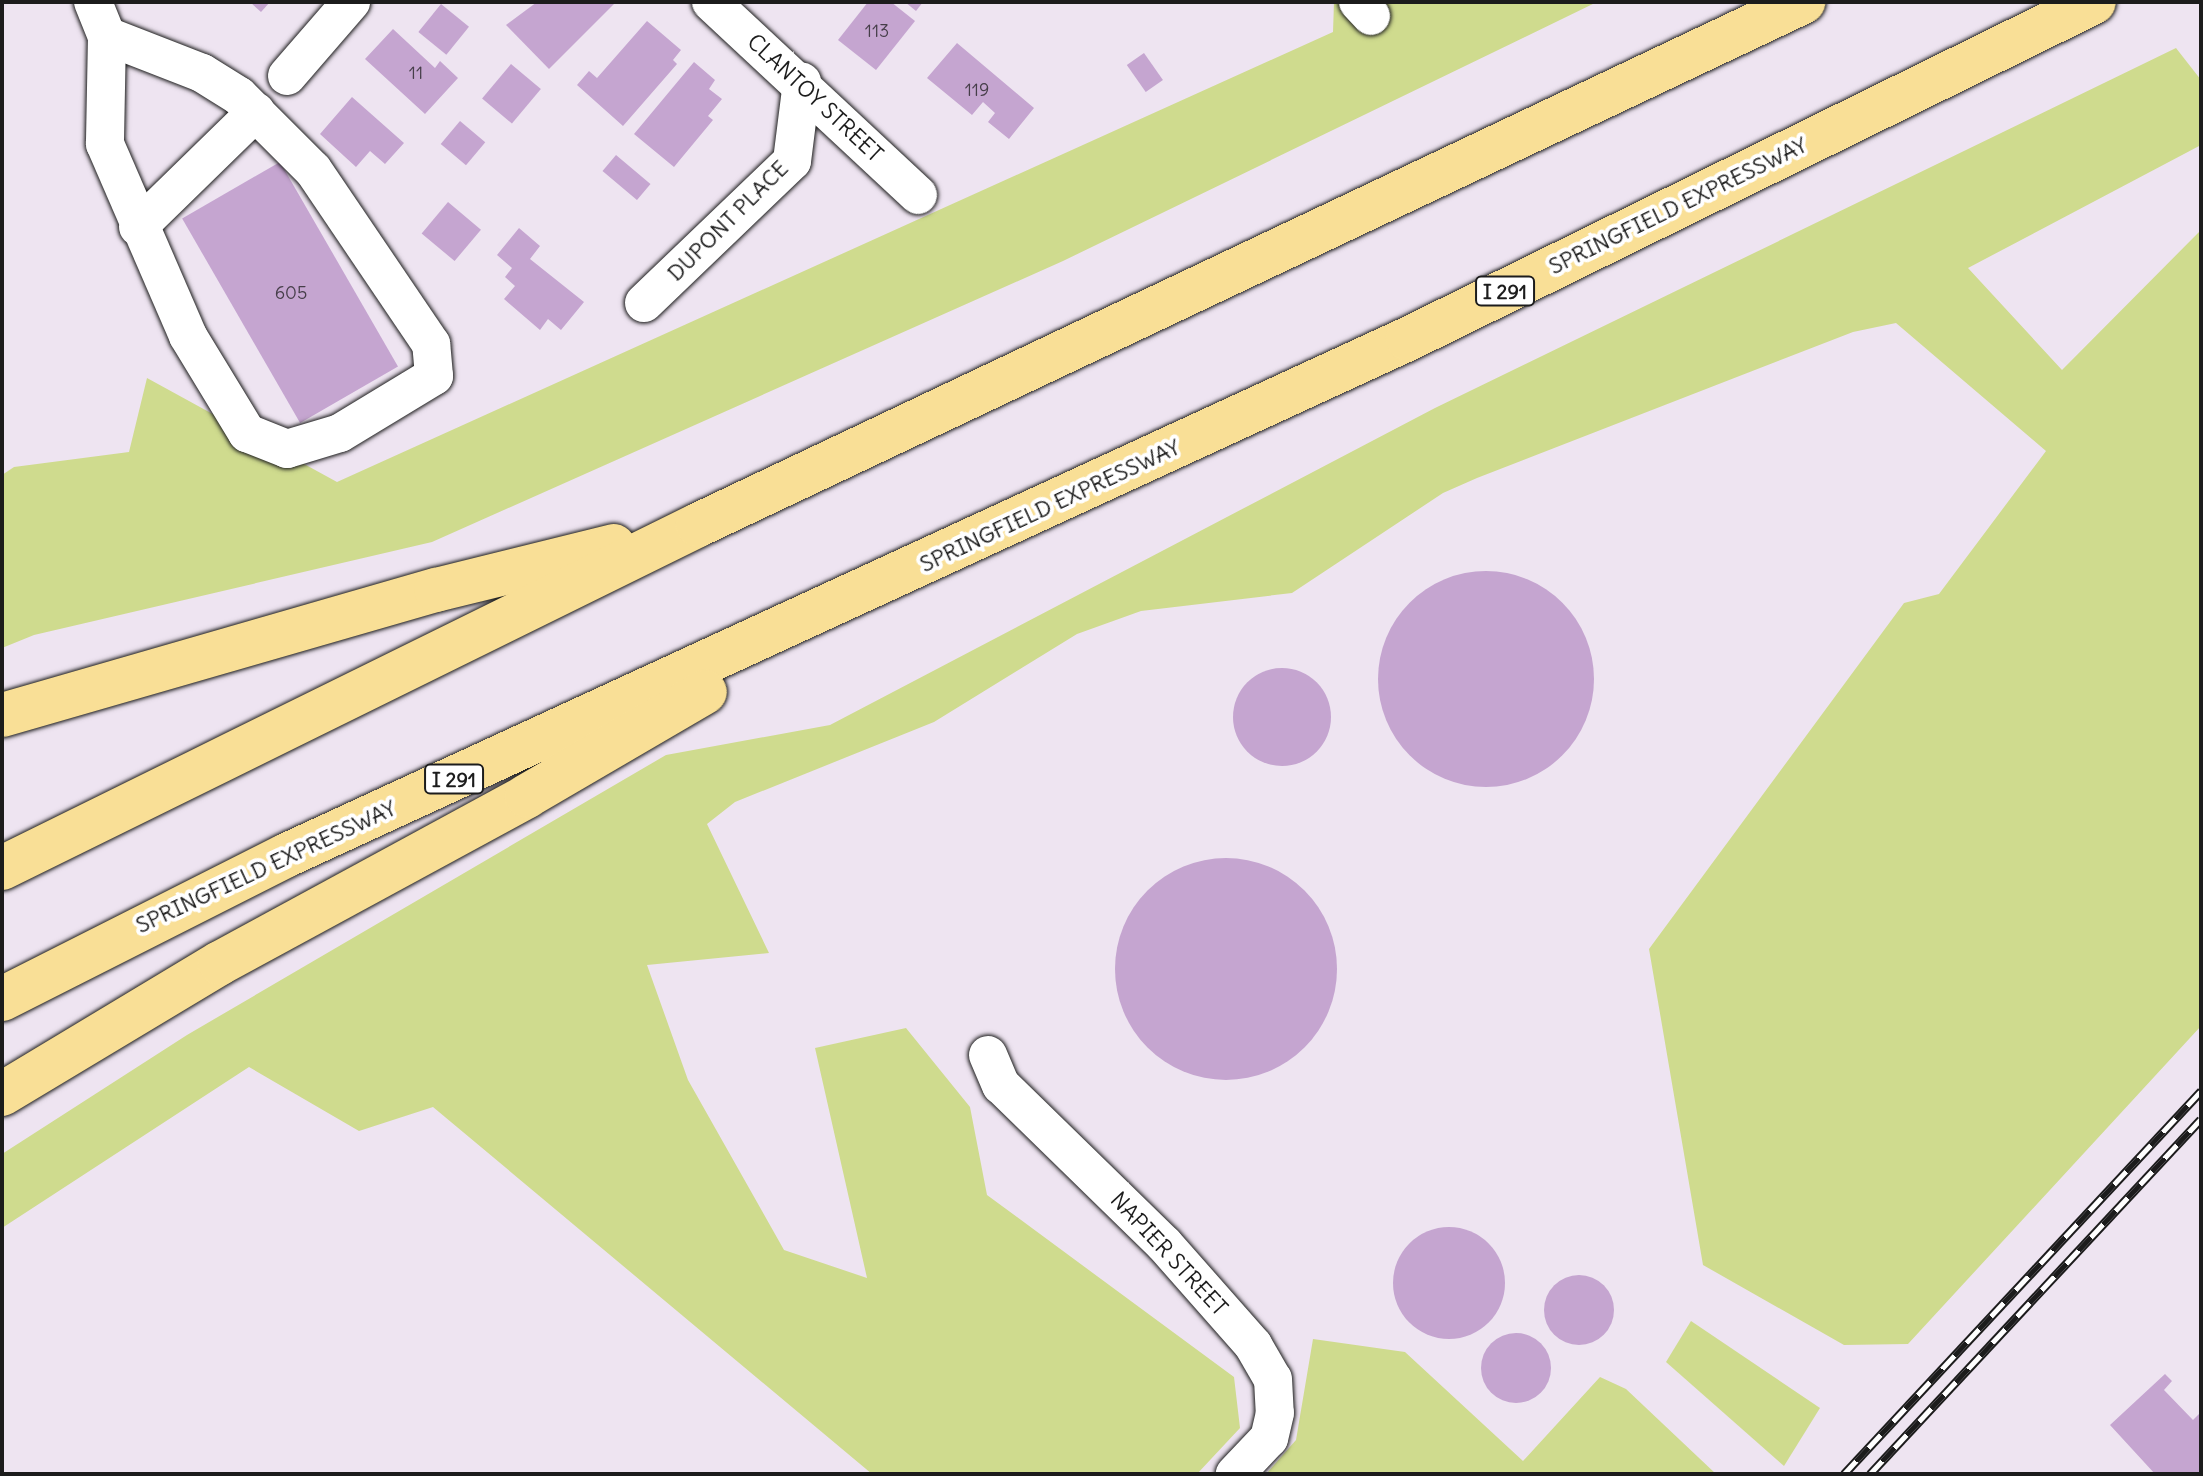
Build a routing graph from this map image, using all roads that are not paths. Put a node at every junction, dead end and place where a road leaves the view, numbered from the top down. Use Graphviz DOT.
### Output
graph roads {
  1 [pos="351,2"];
  2 [pos="711,2"];
  3 [pos="1803,2"];
  4 [pos="2094,2"];
  5 [pos="100,19"];
  6 [pos="287,76"];
  7 [pos="802,82"];
  8 [pos="256,112"];
  9 [pos="918,195"];
  10 [pos="138,227"];
  11 [pos="644,303"];
  12 [pos="698,525"];
  13 [pos="911,571"];
  14 [pos="2,715"];
  15 [pos="2,868"];
  16 [pos="2,999"];
  17 [pos="988,1055"];
  18 [pos="2,1094"];
  19 [pos="1235,1474"];
  1 -- 6 [label="street"];
  2 -- 7 [label="street, CLANTOY STREET"];
  3 -- 12 [label="highway"];
  4 -- 13 [label="highway, SPRINGFIELD EXPRESSWAY / I 291"];
  5 -- 8 [label="street"];
  5 -- 10 [label="street"];
  7 -- 9 [label="street, CLANTOY STREET"];
  7 -- 11 [label="street, DUPONT PLACE"];
  8 -- 10 [label="street"];
  8 -- 10 [label="street"];
  12 -- 14 [label="highway"];
  12 -- 15 [label="highway"];
  13 -- 16 [label="highway, SPRINGFIELD EXPRESSWAY / I 291"];
  13 -- 18 [label="highway"];
  17 -- 19 [label="street, NAPIER STREET"];
}
